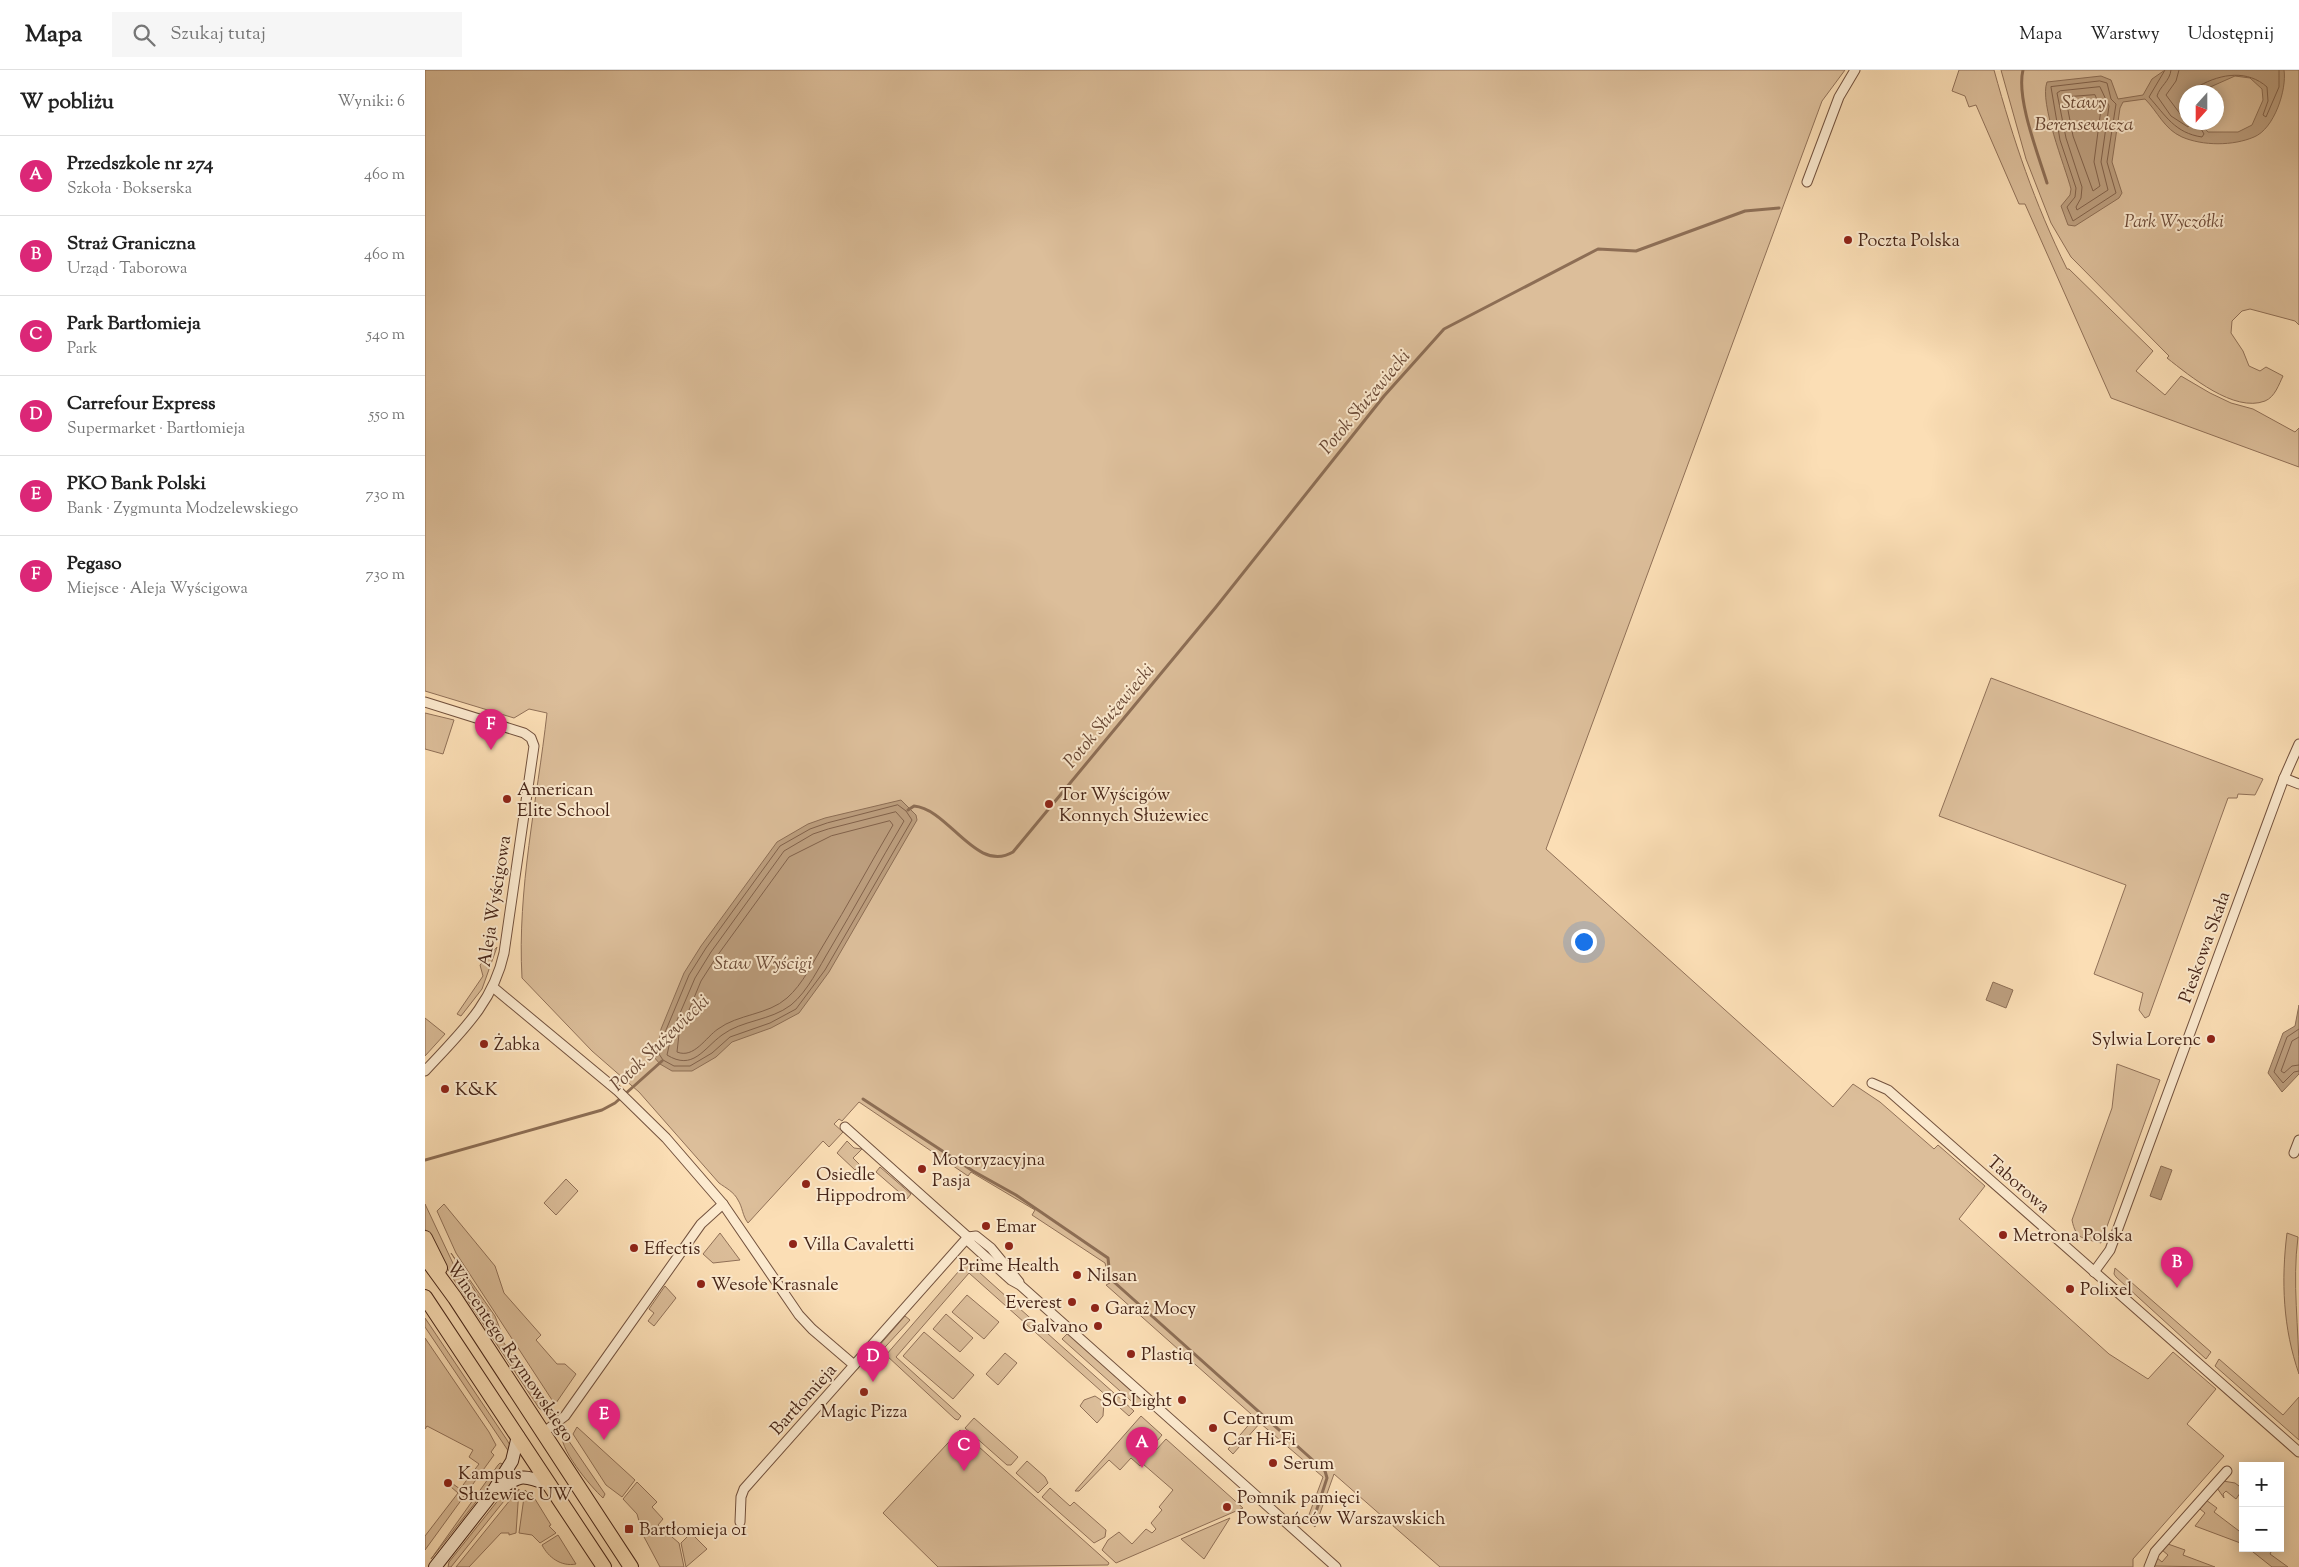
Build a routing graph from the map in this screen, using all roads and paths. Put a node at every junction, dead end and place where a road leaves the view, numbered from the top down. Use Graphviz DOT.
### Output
graph roads {
  1 [pos="1855,70"];
  2 [pos="1807,182"];
  3 [pos="425,702"];
  4 [pos="2299,744"];
  5 [pos="2284,778"];
  6 [pos="2299,784"];
  7 [pos="494,988"];
  8 [pos="425,1071"];
  9 [pos="1872,1082"];
  10 [pos="845,1127"];
  11 [pos="2299,1140"];
  12 [pos="2294,1153"];
  13 [pos="723,1204"];
  14 [pos="967,1238"];
  15 [pos="427,1248"];
  16 [pos="2095,1272"];
  17 [pos="425,1297"];
  18 [pos="854,1366"];
  19 [pos="544,1432"];
  20 [pos="518,1436"];
  21 [pos="2299,1452"];
  22 [pos="2227,1471"];
  23 [pos="549,1485"];
  24 [pos="489,1498"];
  25 [pos="740,1522"];
  26 [pos="435,1567"];
  27 [pos="604,1567"];
  28 [pos="631,1567"];
  29 [pos="1336,1567"];
  30 [pos="2149,1567"];
  1 -- 2 [label="street"];
  3 -- 7 [label="street, Aleja Wyścigowa"];
  4 -- 5 [label="street, Pieskowa Skała"];
  5 -- 6 [label="street"];
  5 -- 16 [label="street, Pieskowa Skała"];
  7 -- 8 [label="street"];
  7 -- 13 [label="street, Aleja Wyścigowa"];
  9 -- 16 [label="street, Taborowa"];
  10 -- 14 [label="street"];
  11 -- 12 [label="street"];
  13 -- 18 [label="street, Aleja Wyścigowa"];
  13 -- 19 [label="street"];
  14 -- 18 [label="street, Bartłomieja"];
  14 -- 29 [label="street"];
  15 -- 19 [label="main road, Wincentego Rzymowskiego"];
  16 -- 21 [label="street, Taborowa"];
  17 -- 20 [label="main road"];
  18 -- 25 [label="street, Bartłomieja"];
  19 -- 28 [label="main road, Wincentego Rzymowskiego"];
  20 -- 23 [label="main road"];
  20 -- 24 [label="street"];
  22 -- 30 [label="street"];
  23 -- 24 [label="street"];
  23 -- 27 [label="main road"];
  24 -- 26 [label="street"];
}
